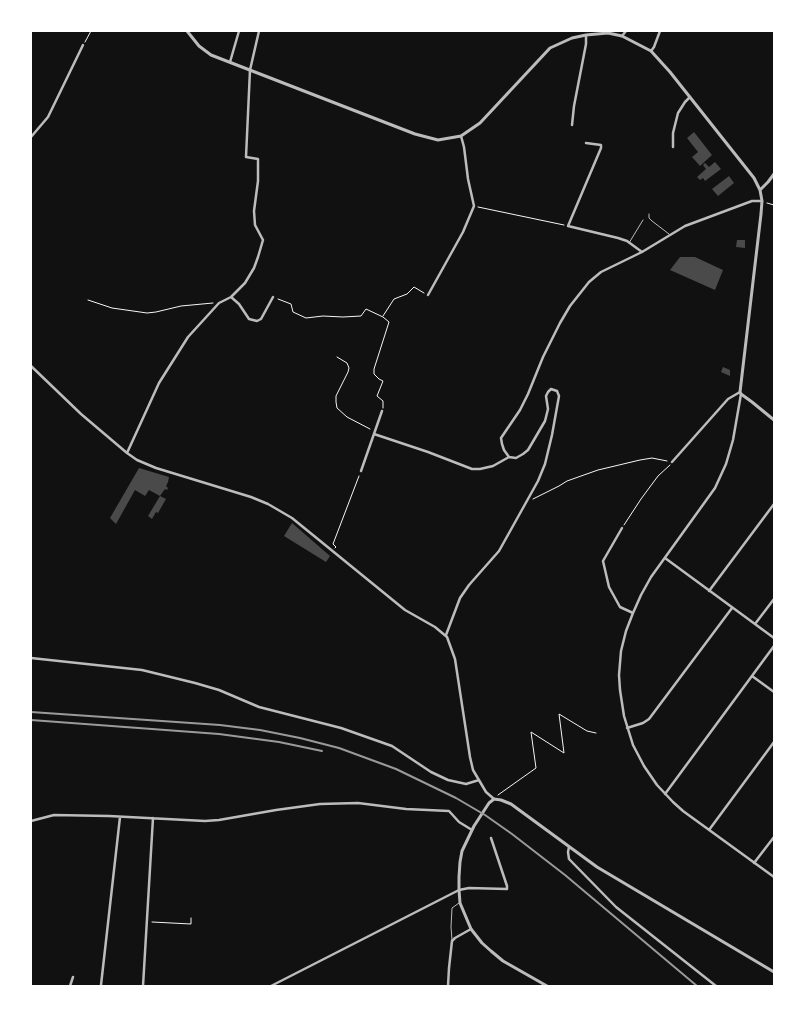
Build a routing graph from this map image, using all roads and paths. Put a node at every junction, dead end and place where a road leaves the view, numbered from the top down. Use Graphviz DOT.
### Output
graph roads {
  1 [pos="91,31"];
  2 [pos="187,31"];
  3 [pos="238,31"];
  4 [pos="259,31"];
  5 [pos="660,31"];
  6 [pos="624,33"];
  7 [pos="586,35"];
  8 [pos="83,44"];
  9 [pos="651,51"];
  10 [pos="230,62"];
  11 [pos="250,70"];
  12 [pos="690,97"];
  13 [pos="572,125"];
  14 [pos="461,136"];
  15 [pos="31,138"];
  16 [pos="586,143"];
  17 [pos="672,147"];
  18 [pos="774,174"];
  19 [pos="760,190"];
  20 [pos="762,201"];
  21 [pos="474,206"];
  22 [pos="774,206"];
  23 [pos="649,214"];
  24 [pos="643,220"];
  25 [pos="568,226"];
  26 [pos="670,235"];
  27 [pos="629,243"];
  28 [pos="642,252"];
  29 [pos="428,295"];
  30 [pos="231,297"];
  31 [pos="273,297"];
  32 [pos="88,300"];
  33 [pos="219,303"];
  34 [pos="383,317"];
  35 [pos="337,357"];
  36 [pos="31,366"];
  37 [pos="740,393"];
  38 [pos="382,411"];
  39 [pos="774,420"];
  40 [pos="375,433"];
  41 [pos="127,453"];
  42 [pos="509,457"];
  43 [pos="672,462"];
  44 [pos="361,471"];
  45 [pos="528,500"];
  46 [pos="774,504"];
  47 [pos="622,528"];
  48 [pos="336,547"];
  49 [pos="665,558"];
  50 [pos="709,591"];
  51 [pos="774,599"];
  52 [pos="732,608"];
  53 [pos="633,612"];
  54 [pos="755,624"];
  55 [pos="446,635"];
  56 [pos="774,638"];
  57 [pos="774,646"];
  58 [pos="31,658"];
  59 [pos="752,676"];
  60 [pos="774,692"];
  61 [pos="627,728"];
  62 [pos="596,733"];
  63 [pos="774,742"];
  64 [pos="478,780"];
  65 [pos="502,791"];
  66 [pos="665,794"];
  67 [pos="494,799"];
  68 [pos="120,817"];
  69 [pos="153,818"];
  70 [pos="31,821"];
  71 [pos="472,830"];
  72 [pos="709,830"];
  73 [pos="774,837"];
  74 [pos="491,838"];
  75 [pos="569,847"];
  76 [pos="754,863"];
  77 [pos="774,878"];
  78 [pos="459,890"];
  79 [pos="460,903"];
  80 [pos="191,918"];
  81 [pos="147,922"];
  82 [pos="471,929"];
  83 [pos="452,941"];
  84 [pos="774,972"];
  85 [pos="73,977"];
  86 [pos="101,985"];
  87 [pos="70,986"];
  88 [pos="143,986"];
  89 [pos="271,986"];
  90 [pos="448,986"];
  91 [pos="547,986"];
  92 [pos="716,986"];
  1 -- 8 [label="path"];
  2 -- 10 [label="street"];
  3 -- 10 [label="street"];
  4 -- 11 [label="street"];
  5 -- 9 [label="street"];
  6 -- 7 [label="street"];
  6 -- 9 [label="street"];
  7 -- 13 [label="street"];
  7 -- 14 [label="street"];
  8 -- 15 [label="street"];
  9 -- 12 [label="street"];
  10 -- 11 [label="street"];
  11 -- 14 [label="street"];
  11 -- 30 [label="street"];
  12 -- 17 [label="street"];
  12 -- 19 [label="street"];
  14 -- 21 [label="street"];
  16 -- 25 [label="street"];
  18 -- 19 [label="street"];
  19 -- 20 [label="street"];
  20 -- 22 [label="path"];
  20 -- 26 [label="street"];
  20 -- 37 [label="street"];
  21 -- 25 [label="path"];
  21 -- 29 [label="street"];
  23 -- 26 [label="lane"];
  24 -- 27 [label="lane"];
  25 -- 27 [label="street"];
  26 -- 28 [label="street"];
  27 -- 28 [label="street"];
  28 -- 42 [label="street"];
  29 -- 34 [label="path"];
  30 -- 31 [label="street"];
  30 -- 33 [label="street"];
  31 -- 34 [label="path"];
  32 -- 33 [label="path"];
  33 -- 41 [label="street"];
  34 -- 38 [label="path"];
  35 -- 40 [label="path"];
  36 -- 41 [label="street"];
  37 -- 39 [label="street"];
  37 -- 43 [label="street"];
  37 -- 49 [label="street"];
  38 -- 40 [label="street"];
  40 -- 42 [label="street"];
  40 -- 44 [label="street"];
  41 -- 55 [label="street"];
  42 -- 45 [label="street"];
  43 -- 45 [label="path"];
  43 -- 47 [label="path"];
  44 -- 48 [label="path"];
  45 -- 55 [label="street"];
  46 -- 50 [label="street"];
  47 -- 53 [label="street"];
  49 -- 50 [label="street"];
  49 -- 53 [label="street"];
  50 -- 52 [label="street"];
  51 -- 54 [label="street"];
  52 -- 54 [label="street"];
  52 -- 61 [label="street"];
  53 -- 61 [label="street"];
  54 -- 56 [label="street"];
  55 -- 64 [label="street"];
  57 -- 59 [label="street"];
  58 -- 64 [label="street"];
  59 -- 60 [label="street"];
  59 -- 66 [label="street"];
  61 -- 66 [label="street"];
  62 -- 65 [label="path"];
  63 -- 72 [label="street"];
  64 -- 67 [label="street"];
  66 -- 72 [label="street"];
  67 -- 71 [label="street"];
  67 -- 75 [label="street"];
  68 -- 69 [label="street"];
  68 -- 70 [label="street"];
  68 -- 86 [label="street"];
  69 -- 71 [label="street"];
  69 -- 81 [label="street"];
  71 -- 78 [label="street"];
  72 -- 76 [label="street"];
  73 -- 76 [label="street"];
  74 -- 78 [label="street"];
  75 -- 84 [label="street"];
  75 -- 92 [label="street"];
  76 -- 77 [label="street"];
  78 -- 79 [label="street"];
  78 -- 89 [label="street"];
  79 -- 82 [label="street"];
  79 -- 83 [label="lane"];
  80 -- 81 [label="path"];
  81 -- 88 [label="street"];
  82 -- 83 [label="street"];
  82 -- 91 [label="street"];
  83 -- 90 [label="street"];
  85 -- 87 [label="street"];
}
